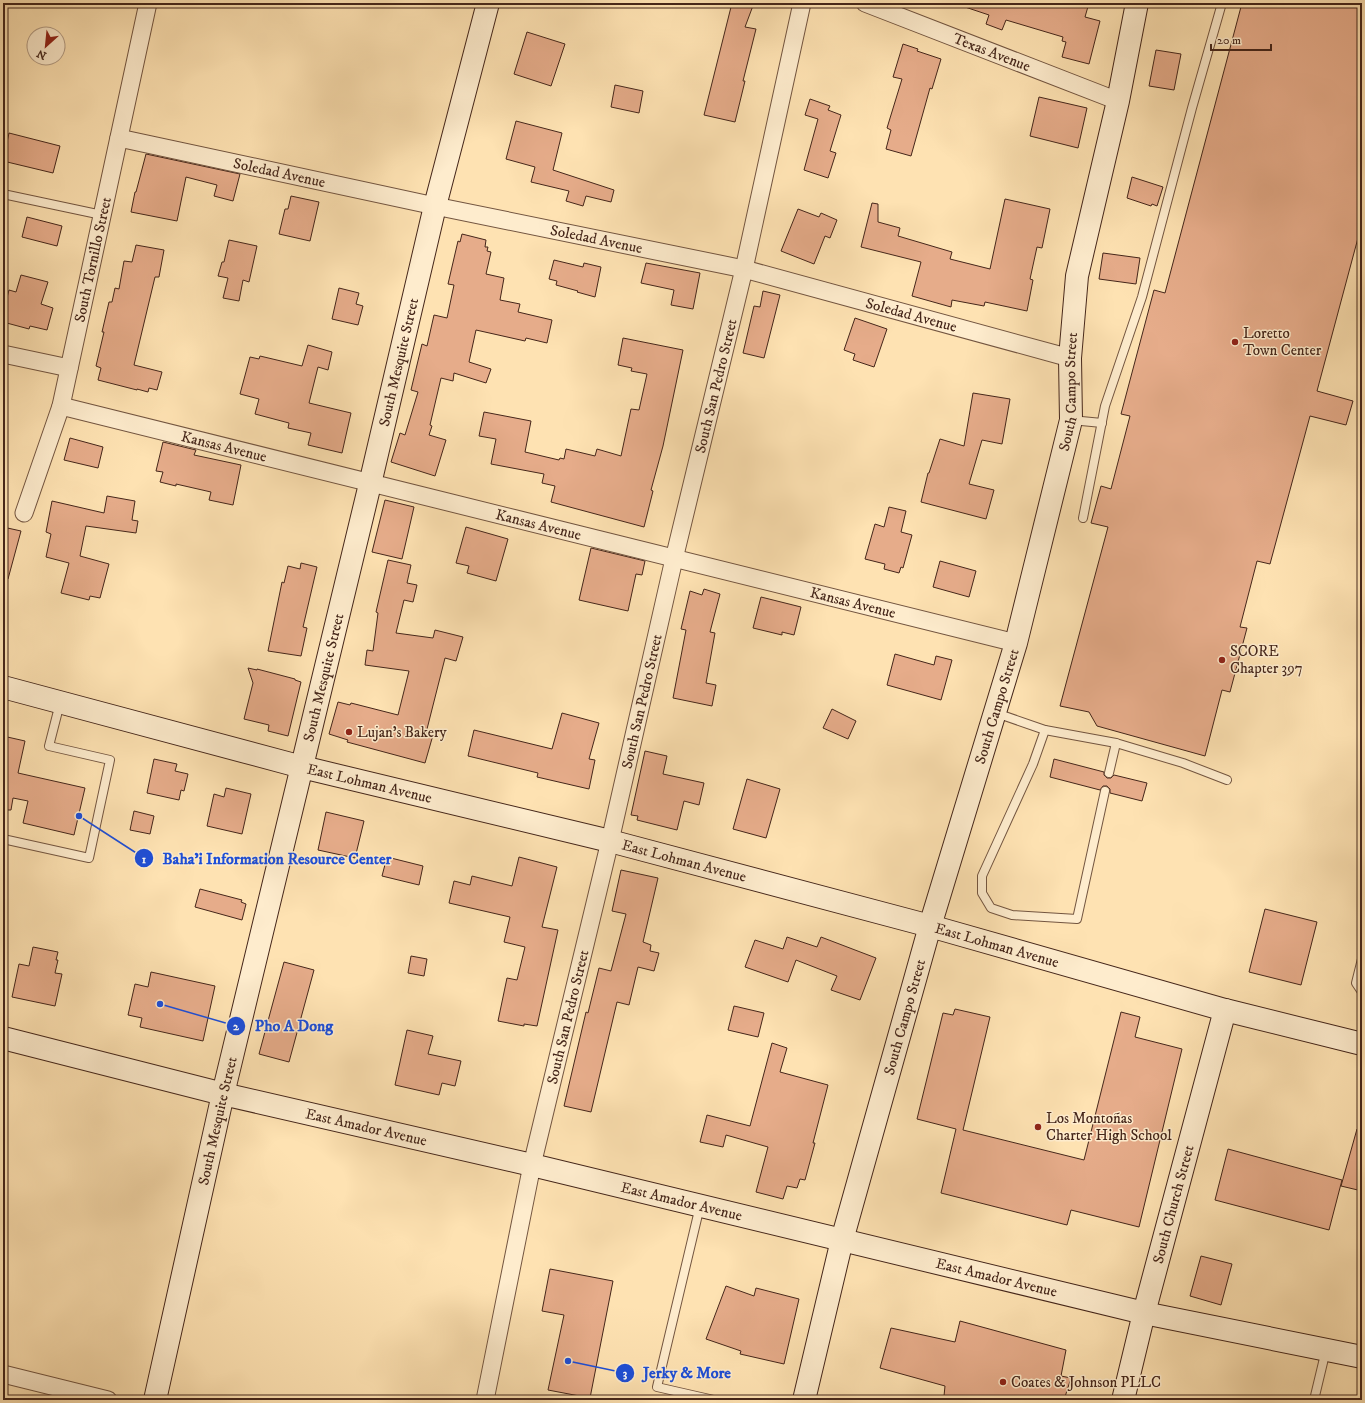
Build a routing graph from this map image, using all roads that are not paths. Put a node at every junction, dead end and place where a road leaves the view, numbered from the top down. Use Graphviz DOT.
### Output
graph roads {
  1 [pos="148,3"];
  2 [pos="488,3"];
  3 [pos="802,3"];
  4 [pos="865,3"];
  5 [pos="1137,3"];
  6 [pos="1222,3"];
  7 [pos="1118,101"];
  8 [pos="119,138"];
  9 [pos="3,194"];
  10 [pos="435,206"];
  11 [pos="102,215"];
  12 [pos="744,269"];
  13 [pos="3,354"];
  14 [pos="1070,358"];
  15 [pos="69,368"];
  16 [pos="61,406"];
  17 [pos="1071,420"];
  18 [pos="1102,423"];
  19 [pos="370,484"];
  20 [pos="24,513"];
  21 [pos="1083,518"];
  22 [pos="674,559"];
  23 [pos="1016,643"];
  24 [pos="3,687"];
  25 [pos="60,702"];
  26 [pos="994,713"];
  27 [pos="1045,730"];
  28 [pos="1116,744"];
  29 [pos="302,766"];
  30 [pos="1109,773"];
  31 [pos="1227,780"];
  32 [pos="1105,791"];
  33 [pos="3,839"];
  34 [pos="610,841"];
  35 [pos="930,926"];
  36 [pos="1362,959"];
  37 [pos="1362,992"];
  38 [pos="1225,1010"];
  39 [pos="3,1038"];
  40 [pos="1362,1044"];
  41 [pos="223,1094"];
  42 [pos="532,1165"];
  43 [pos="700,1206"];
  44 [pos="842,1240"];
  45 [pos="1144,1314"];
  46 [pos="1326,1349"];
  47 [pos="1362,1356"];
  48 [pos="3,1374"];
  49 [pos="108,1400"];
  50 [pos="155,1400"];
  51 [pos="485,1400"];
  52 [pos="714,1400"];
  53 [pos="804,1400"];
  54 [pos="1123,1400"];
  55 [pos="1314,1400"];
  1 -- 8 [label="street, South Tornillo Street"];
  2 -- 10 [label="street, South Mesquite Street"];
  3 -- 12 [label="street, South San Pedro Street"];
  4 -- 7 [label="street, Texas Avenue"];
  5 -- 7 [label="street, South Campo Street"];
  6 -- 18 [label="lane"];
  7 -- 14 [label="street, South Campo Street"];
  8 -- 10 [label="street, Soledad Avenue"];
  8 -- 11 [label="street, South Tornillo Street"];
  9 -- 11 [label="lane"];
  10 -- 12 [label="street, Soledad Avenue"];
  10 -- 19 [label="street, South Mesquite Street"];
  11 -- 15 [label="street, South Tornillo Street"];
  12 -- 14 [label="street, Soledad Avenue"];
  12 -- 22 [label="street, South San Pedro Street"];
  13 -- 15 [label="street"];
  14 -- 17 [label="street, South Campo Street"];
  15 -- 16 [label="street, South Tornillo Street"];
  16 -- 19 [label="street, Kansas Avenue"];
  16 -- 20 [label="street, South Tornillo Street"];
  17 -- 18 [label="lane"];
  17 -- 23 [label="street, South Campo Street"];
  18 -- 21 [label="lane"];
  19 -- 22 [label="street, Kansas Avenue"];
  19 -- 29 [label="street, South Mesquite Street"];
  22 -- 23 [label="street, Kansas Avenue"];
  22 -- 34 [label="street, South San Pedro Street"];
  23 -- 26 [label="street, South Campo Street"];
  24 -- 25 [label="street, East Lohman Avenue"];
  25 -- 29 [label="street, East Lohman Avenue"];
  25 -- 33 [label="lane"];
  26 -- 27 [label="lane"];
  26 -- 35 [label="street, South Campo Street"];
  27 -- 28 [label="lane"];
  27 -- 32 [label="lane"];
  28 -- 30 [label="lane"];
  28 -- 31 [label="lane"];
  29 -- 34 [label="street, East Lohman Avenue"];
  29 -- 41 [label="street, South Mesquite Street"];
  34 -- 35 [label="street, East Lohman Avenue"];
  34 -- 42 [label="street, South San Pedro Street"];
  35 -- 38 [label="street, East Lohman Avenue"];
  35 -- 44 [label="street, South Campo Street"];
  36 -- 37 [label="lane"];
  38 -- 40 [label="street, East Lohman Avenue"];
  38 -- 45 [label="street, South Church Street"];
  39 -- 41 [label="street, East Amador Avenue"];
  41 -- 42 [label="street, East Amador Avenue"];
  41 -- 50 [label="street, South Mesquite Street"];
  42 -- 43 [label="street, East Amador Avenue"];
  42 -- 51 [label="street, South San Pedro Street"];
  43 -- 44 [label="street, East Amador Avenue"];
  43 -- 52 [label="lane"];
  44 -- 45 [label="street, East Amador Avenue"];
  44 -- 53 [label="street, South Campo Street"];
  45 -- 46 [label="street, East Amador Avenue"];
  45 -- 54 [label="street, South Church Street"];
  46 -- 47 [label="street, East Amador Avenue"];
  46 -- 55 [label="lane"];
  48 -- 49 [label="street"];
}
